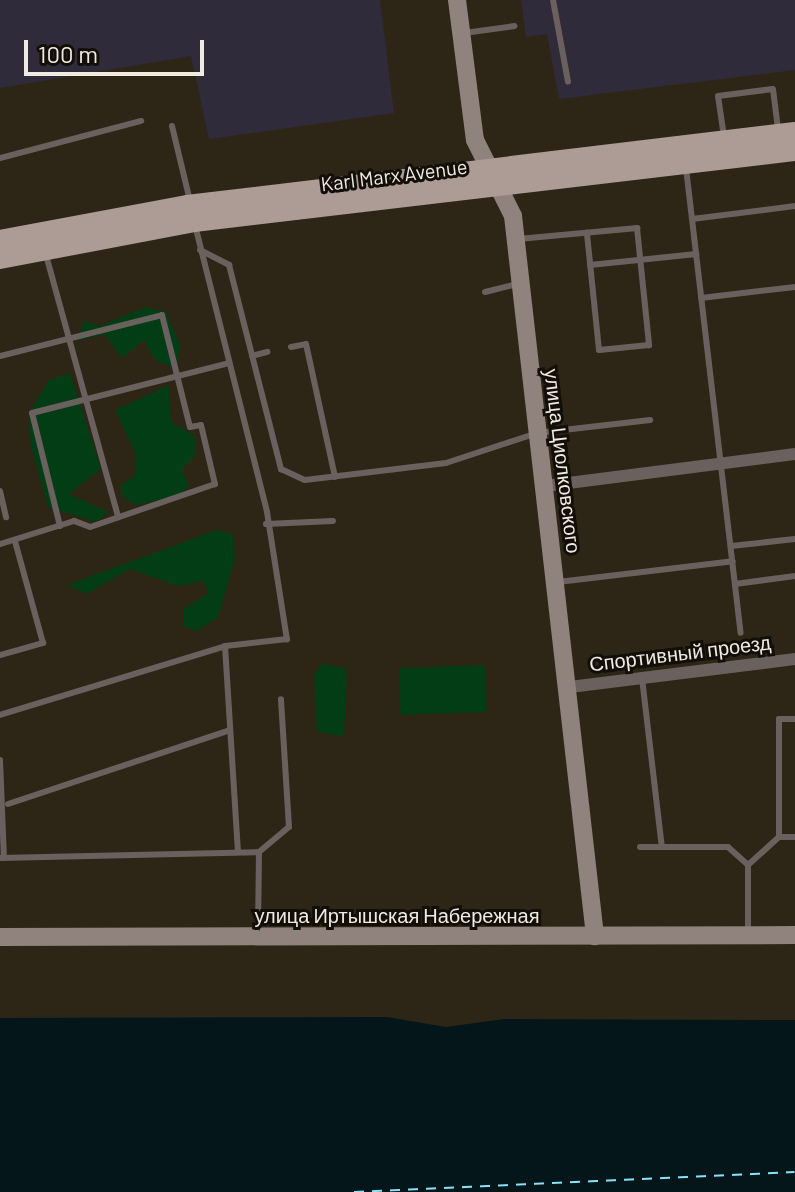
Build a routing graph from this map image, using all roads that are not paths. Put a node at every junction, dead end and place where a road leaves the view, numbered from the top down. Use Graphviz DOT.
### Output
graph roads {
  1 [pos="457,0"];
  2 [pos="553,0"];
  3 [pos="515,26"];
  4 [pos="462,33"];
  5 [pos="568,82"];
  6 [pos="141,121"];
  7 [pos="172,126"];
  8 [pos="787,133"];
  9 [pos="724,141"];
  10 [pos="795,151"];
  11 [pos="0,158"];
  12 [pos="685,164"];
  13 [pos="494,178"];
  14 [pos="795,206"];
  15 [pos="192,213"];
  16 [pos="692,219"];
  17 [pos="587,233"];
  18 [pos="515,239"];
  19 [pos="0,240"];
  20 [pos="43,240"];
  21 [pos="200,250"];
  22 [pos="696,254"];
  23 [pos="0,259"];
  24 [pos="640,259"];
  25 [pos="590,265"];
  26 [pos="520,283"];
  27 [pos="795,287"];
  28 [pos="485,292"];
  29 [pos="701,298"];
  30 [pos="69,339"];
  31 [pos="291,347"];
  32 [pos="267,352"];
  33 [pos="0,356"];
  34 [pos="252,356"];
  35 [pos="229,363"];
  36 [pos="177,377"];
  37 [pos="86,400"];
  38 [pos="650,420"];
  39 [pos="537,433"];
  40 [pos="795,454"];
  41 [pos="721,464"];
  42 [pos="222,472"];
  43 [pos="213,475"];
  44 [pos="335,477"];
  45 [pos="545,486"];
  46 [pos="0,491"];
  47 [pos="6,517"];
  48 [pos="118,517"];
  49 [pos="333,521"];
  50 [pos="266,524"];
  51 [pos="60,526"];
  52 [pos="795,539"];
  53 [pos="15,541"];
  54 [pos="0,544"];
  55 [pos="731,546"];
  56 [pos="733,561"];
  57 [pos="795,576"];
  58 [pos="557,582"];
  59 [pos="735,584"];
  60 [pos="741,633"];
  61 [pos="225,646"];
  62 [pos="0,655"];
  63 [pos="795,659"];
  64 [pos="642,678"];
  65 [pos="570,687"];
  66 [pos="281,699"];
  67 [pos="0,715"];
  68 [pos="795,719"];
  69 [pos="230,730"];
  70 [pos="0,760"];
  71 [pos="8,804"];
  72 [pos="779,837"];
  73 [pos="795,837"];
  74 [pos="640,847"];
  75 [pos="662,847"];
  76 [pos="238,852"];
  77 [pos="259,852"];
  78 [pos="2,858"];
  79 [pos="748,865"];
  80 [pos="748,935"];
  81 [pos="795,935"];
  82 [pos="595,936"];
  83 [pos="0,937"];
  84 [pos="258,938"];
  1 -- 4 [label="main road, улица Циолковского"];
  2 -- 5 [label="lane"];
  3 -- 4 [label="lane"];
  4 -- 13 [label="main road, улица Циолковского"];
  6 -- 11 [label="lane"];
  7 -- 15 [label="lane"];
  8 -- 9 [label="main road, Karl Marx Avenue"];
  8 -- 9 [label="lane"];
  9 -- 13 [label="main road, Karl Marx Avenue"];
  10 -- 12 [label="main road, Karl Marx Avenue"];
  12 -- 13 [label="main road, Karl Marx Avenue"];
  12 -- 16 [label="lane"];
  13 -- 15 [label="main road, Karl Marx Avenue"];
  13 -- 18 [label="main road, улица Циолковского"];
  14 -- 16 [label="lane"];
  15 -- 20 [label="main road, Karl Marx Avenue"];
  15 -- 21 [label="lane"];
  16 -- 22 [label="lane"];
  17 -- 18 [label="lane"];
  17 -- 24 [label="lane"];
  17 -- 25 [label="lane"];
  18 -- 26 [label="main road, улица Циолковского"];
  19 -- 20 [label="main road, Karl Marx Avenue"];
  20 -- 23 [label="main road, Karl Marx Avenue"];
  20 -- 30 [label="lane"];
  21 -- 34 [label="lane"];
  21 -- 35 [label="lane"];
  22 -- 24 [label="lane"];
  22 -- 29 [label="lane"];
  24 -- 25 [label="lane"];
  24 -- 25 [label="lane"];
  26 -- 28 [label="lane"];
  26 -- 39 [label="main road, улица Циолковского"];
  27 -- 29 [label="lane"];
  29 -- 41 [label="lane"];
  30 -- 33 [label="lane"];
  30 -- 36 [label="lane"];
  30 -- 37 [label="lane"];
  31 -- 44 [label="lane"];
  32 -- 34 [label="lane"];
  34 -- 44 [label="lane"];
  35 -- 36 [label="lane"];
  35 -- 50 [label="lane"];
  36 -- 37 [label="lane"];
  36 -- 43 [label="lane"];
  37 -- 48 [label="lane"];
  37 -- 51 [label="lane"];
  38 -- 39 [label="lane"];
  39 -- 44 [label="lane"];
  39 -- 45 [label="main road, улица Циолковского"];
  40 -- 41 [label="street"];
  41 -- 45 [label="street"];
  41 -- 55 [label="lane"];
  42 -- 43 [label="lane"];
  43 -- 48 [label="lane"];
  45 -- 58 [label="main road, улица Циолковского"];
  46 -- 47 [label="lane"];
  48 -- 51 [label="lane"];
  49 -- 50 [label="lane"];
  50 -- 61 [label="lane"];
  51 -- 53 [label="lane"];
  52 -- 55 [label="lane"];
  53 -- 54 [label="lane"];
  53 -- 62 [label="lane"];
  55 -- 56 [label="lane"];
  56 -- 58 [label="lane"];
  56 -- 59 [label="lane"];
  57 -- 59 [label="lane"];
  58 -- 65 [label="main road, улица Циолковского"];
  59 -- 60 [label="lane"];
  61 -- 67 [label="lane"];
  61 -- 69 [label="lane"];
  63 -- 64 [label="street, Спортивный проезд"];
  64 -- 65 [label="street, Спортивный проезд"];
  64 -- 75 [label="lane"];
  65 -- 82 [label="main road, улица Циолковского"];
  66 -- 77 [label="lane"];
  68 -- 72 [label="lane"];
  69 -- 71 [label="lane"];
  69 -- 76 [label="lane"];
  70 -- 71 [label="lane"];
  71 -- 78 [label="lane"];
  72 -- 73 [label="lane"];
  72 -- 79 [label="lane"];
  74 -- 75 [label="lane"];
  75 -- 79 [label="lane"];
  76 -- 77 [label="lane"];
  76 -- 78 [label="lane"];
  77 -- 84 [label="lane"];
  79 -- 80 [label="lane"];
  80 -- 81 [label="main road, улица Иртышская Набережная"];
  80 -- 82 [label="main road, улица Иртышская Набережная"];
  82 -- 84 [label="main road, улица Иртышская Набережная"];
  83 -- 84 [label="main road, улица Иртышская Набережная"];
}
